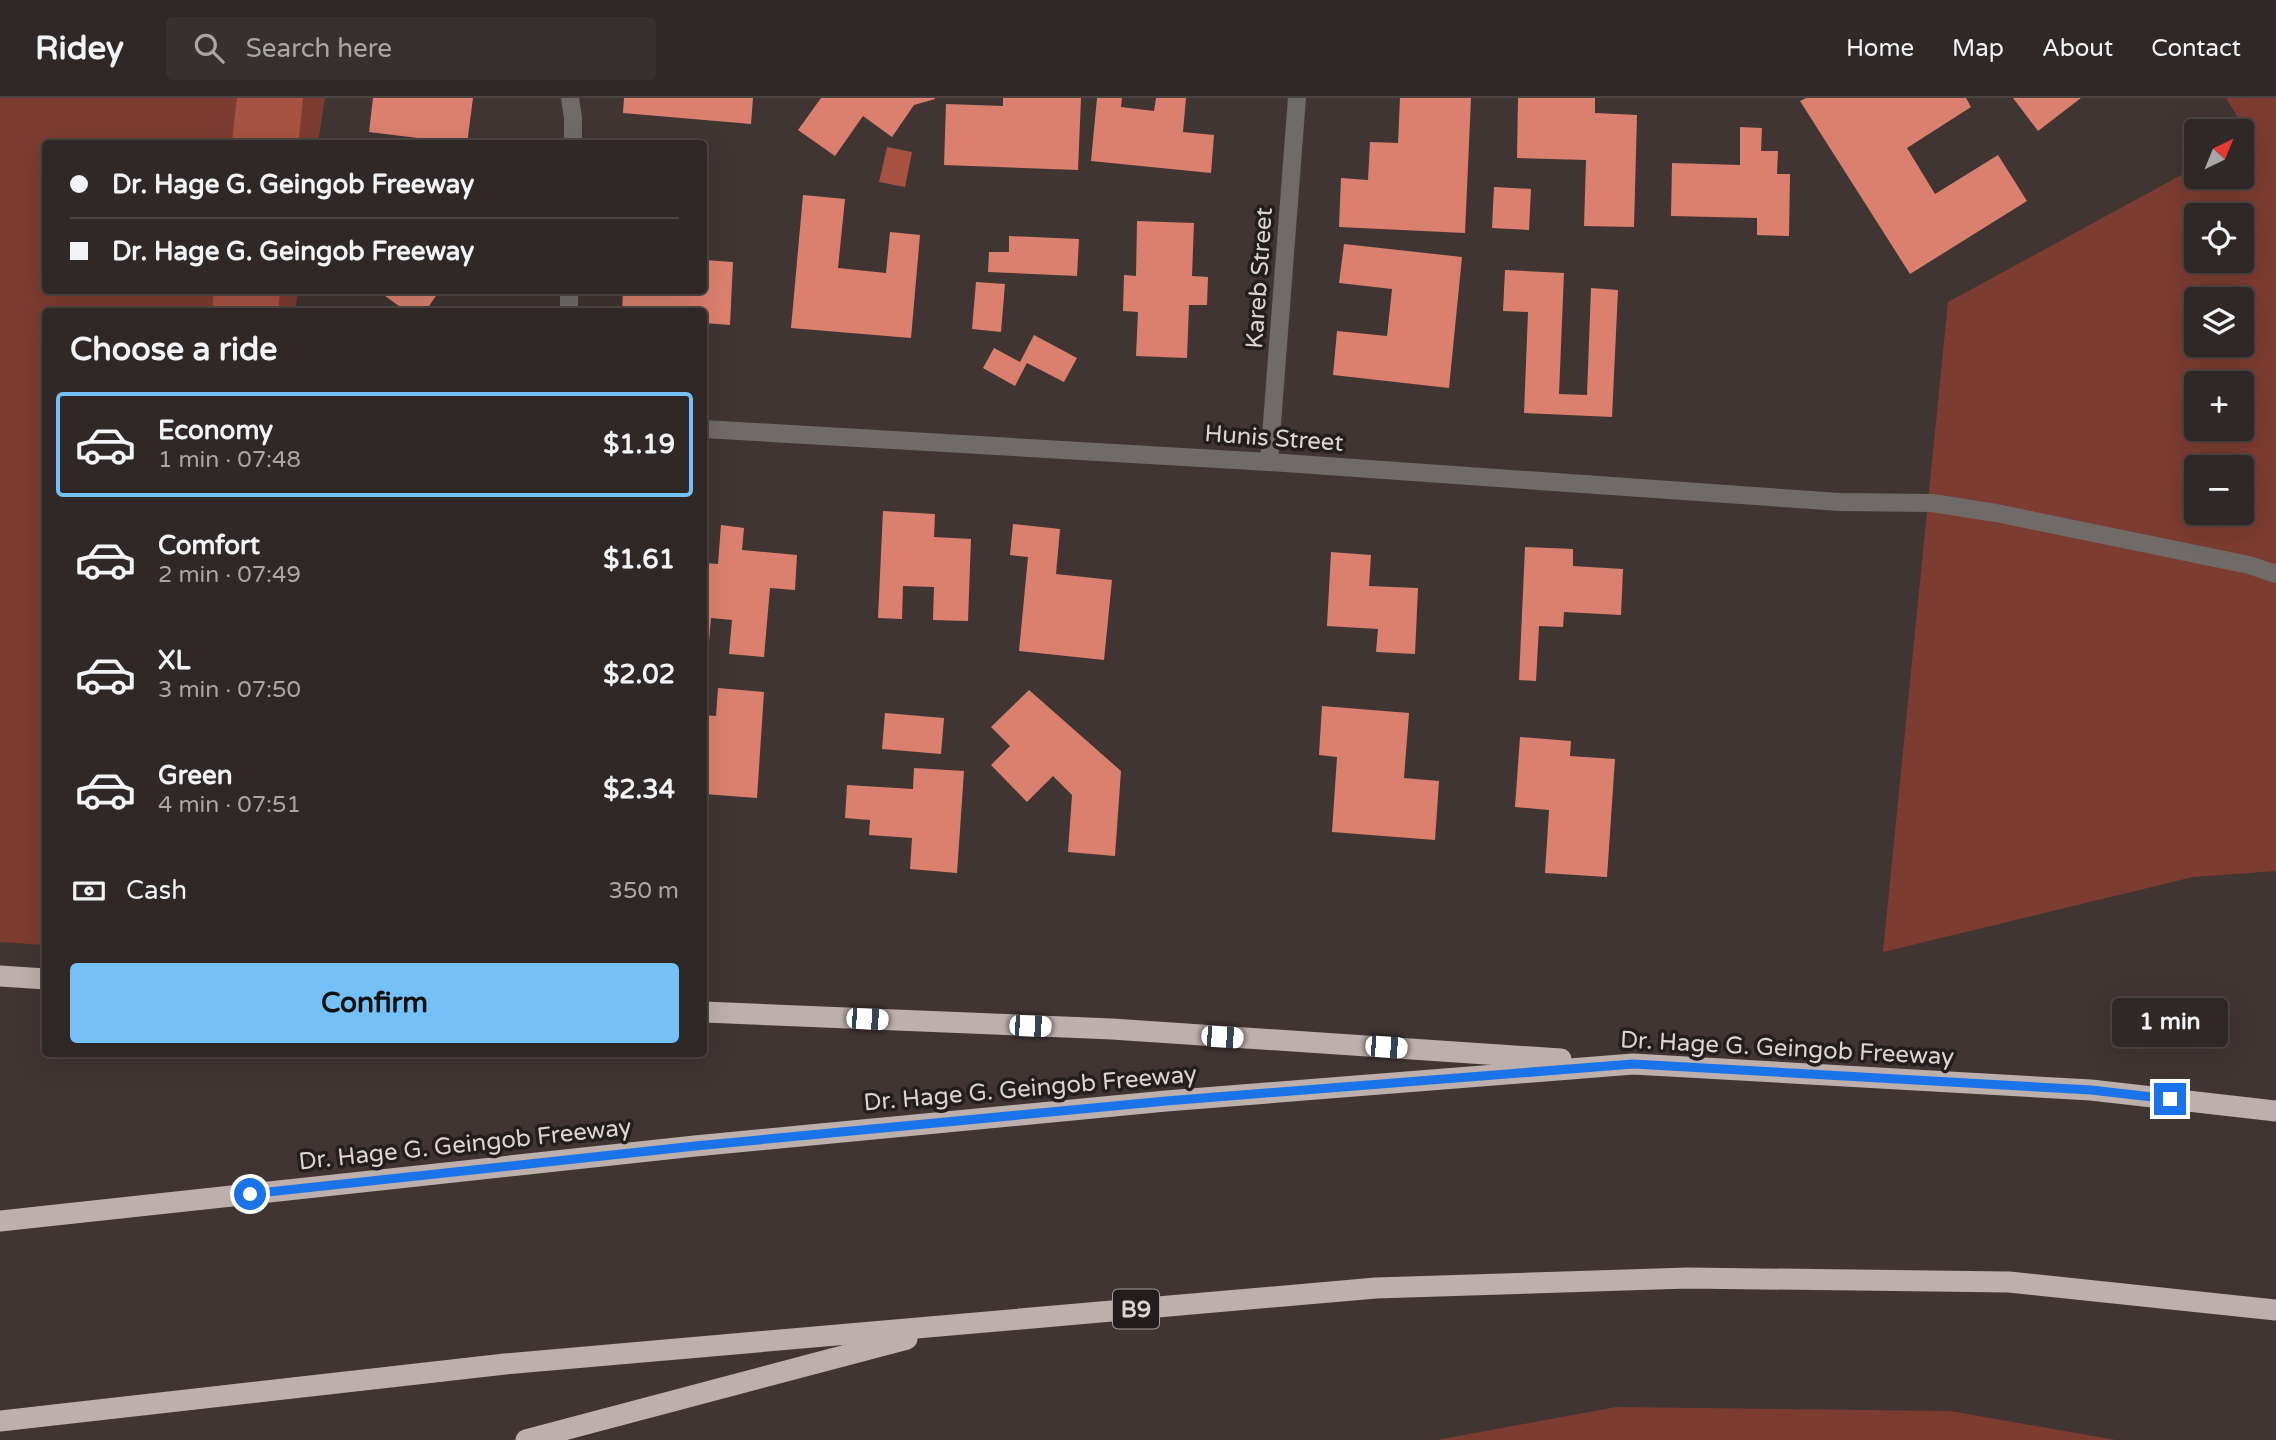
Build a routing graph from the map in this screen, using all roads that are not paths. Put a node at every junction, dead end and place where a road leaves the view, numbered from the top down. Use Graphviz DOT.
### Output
graph roads {
  1 [pos="570,98"];
  2 [pos="1297,98"];
  3 [pos="573,140"];
  4 [pos="707,429"];
  5 [pos="1269,462"];
  6 [pos="2276,574"];
  7 [pos="0,976"];
  8 [pos="42,979"];
  9 [pos="707,1012"];
  10 [pos="1633,1064"];
  11 [pos="2276,1111"];
  12 [pos="0,1221"];
  13 [pos="2276,1310"];
  14 [pos="963,1324"];
  15 [pos="0,1421"];
  16 [pos="526,1440"];
  1 -- 3 [label="street"];
  2 -- 5 [label="street, Kareb Street"];
  4 -- 5 [label="street, Hunis Street"];
  5 -- 6 [label="street, Hunis Street"];
  7 -- 8 [label="highway"];
  9 -- 10 [label="highway"];
  10 -- 11 [label="highway, Dr. Hage G. Geingob Freeway"];
  10 -- 12 [label="highway, Dr. Hage G. Geingob Freeway"];
  13 -- 14 [label="highway, B9"];
  14 -- 15 [label="highway, B9"];
  14 -- 16 [label="highway"];
}
